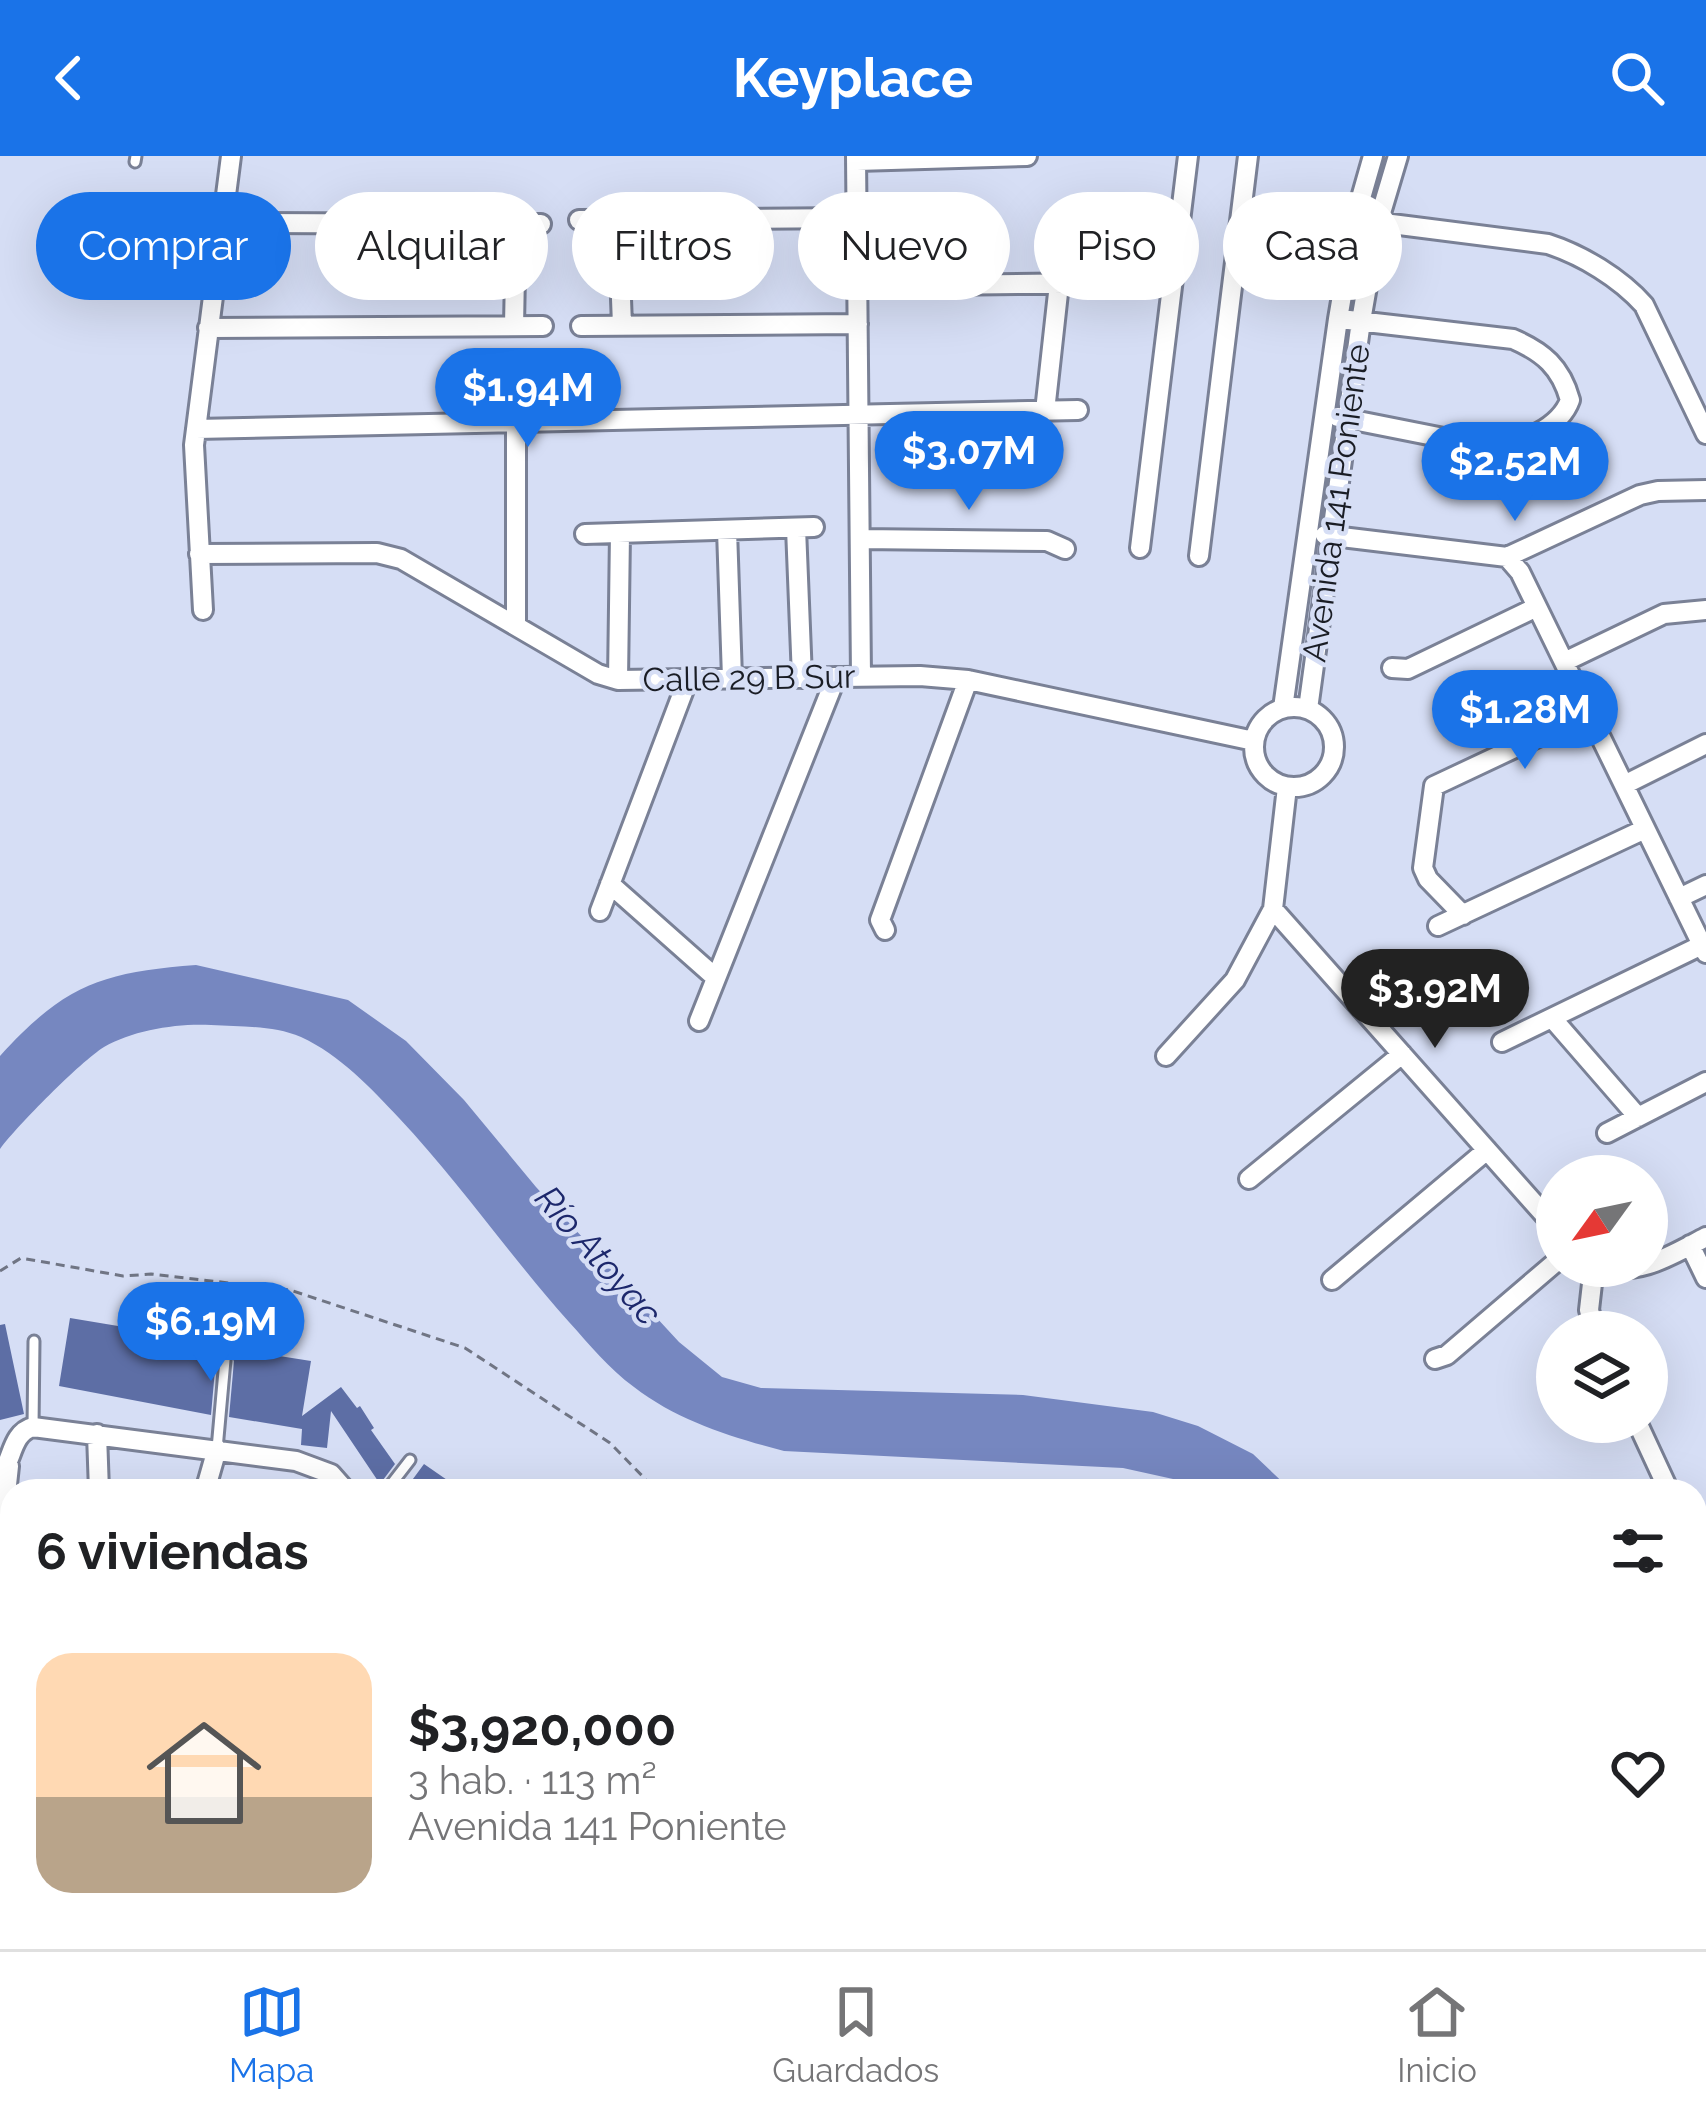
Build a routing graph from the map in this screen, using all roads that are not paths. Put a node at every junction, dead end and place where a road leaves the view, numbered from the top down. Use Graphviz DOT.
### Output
graph roads {
  1 [pos="230,156"];
  2 [pos="1028,156"];
  3 [pos="1188,156"];
  4 [pos="1248,156"];
  5 [pos="1373,156"];
  6 [pos="1398,156"];
  7 [pos="856,158"];
  8 [pos="225,192"];
  9 [pos="857,192"];
  10 [pos="1363,192"];
  11 [pos="1387,192"];
  12 [pos="1402,226"];
  13 [pos="211,300"];
  14 [pos="514,300"];
  15 [pos="621,300"];
  16 [pos="858,300"];
  17 [pos="1057,300"];
  18 [pos="1341,300"];
  19 [pos="1365,300"];
  20 [pos="1338,319"];
  21 [pos="1361,321"];
  22 [pos="858,324"];
  23 [pos="622,325"];
  24 [pos="514,326"];
  25 [pos="543,326"];
  26 [pos="581,326"];
  27 [pos="208,328"];
  28 [pos="1078,410"];
  29 [pos="1046,411"];
  30 [pos="859,415"];
  31 [pos="1325,415"];
  32 [pos="1348,420"];
  33 [pos="516,423"];
  34 [pos="196,429"];
  35 [pos="1706,434"];
  36 [pos="1706,490"];
  37 [pos="727,530"];
  38 [pos="1308,532"];
  39 [pos="620,533"];
  40 [pos="585,534"];
  41 [pos="1332,537"];
  42 [pos="860,539"];
  43 [pos="1140,548"];
  44 [pos="1065,549"];
  45 [pos="199,554"];
  46 [pos="1198,556"];
  47 [pos="1508,557"];
  48 [pos="1537,607"];
  49 [pos="202,610"];
  50 [pos="1706,610"];
  51 [pos="516,625"];
  52 [pos="1564,662"];
  53 [pos="1392,668"];
  54 [pos="861,676"];
  55 [pos="836,677"];
  56 [pos="732,678"];
  57 [pos="802,678"];
  58 [pos="688,679"];
  59 [pos="618,680"];
  60 [pos="968,680"];
  61 [pos="1283,708"];
  62 [pos="1308,709"];
  63 [pos="1589,712"];
  64 [pos="1254,741"];
  65 [pos="1706,744"];
  66 [pos="1624,785"];
  67 [pos="1287,787"];
  68 [pos="1646,829"];
  69 [pos="610,884"];
  70 [pos="1706,885"];
  71 [pos="1679,898"];
  72 [pos="1273,909"];
  73 [pos="600,911"];
  74 [pos="1463,915"];
  75 [pos="1438,926"];
  76 [pos="885,930"];
  77 [pos="1704,949"];
  78 [pos="716,978"];
  79 [pos="1552,1018"];
  80 [pos="699,1022"];
  81 [pos="1502,1042"];
  82 [pos="1402,1054"];
  83 [pos="1166,1057"];
  84 [pos="1706,1082"];
  85 [pos="1638,1117"];
  86 [pos="1607,1132"];
  87 [pos="1486,1150"];
  88 [pos="1249,1178"];
  89 [pos="1536,1206"];
  90 [pos="1698,1241"];
  91 [pos="1668,1257"];
  92 [pos="1706,1278"];
  93 [pos="1536,1279"];
  94 [pos="1332,1280"];
  95 [pos="34,1341"];
  96 [pos="1435,1359"];
  97 [pos="225,1360"];
  98 [pos="33,1426"];
  99 [pos="97,1433"];
  100 [pos="1647,1443"];
  101 [pos="217,1449"];
  102 [pos="410,1460"];
  103 [pos="4,1471"];
  104 [pos="99,1479"];
  105 [pos="208,1479"];
  106 [pos="335,1479"];
  107 [pos="395,1479"];
  108 [pos="1663,1479"];
  1 -- 8 [label="street"];
  2 -- 7 [label="street"];
  3 -- 43 [label="street"];
  4 -- 46 [label="street"];
  5 -- 10 [label="street, Avenida 141 Poniente"];
  6 -- 11 [label="street, Avenida 141 Poniente"];
  7 -- 9 [label="street"];
  12 -- 35 [label="street"];
  13 -- 27 [label="street"];
  14 -- 24 [label="street"];
  15 -- 23 [label="street"];
  16 -- 22 [label="street"];
  17 -- 29 [label="street"];
  18 -- 20 [label="street, Avenida 141 Poniente"];
  19 -- 21 [label="street, Avenida 141 Poniente"];
  20 -- 21 [label="street"];
  20 -- 31 [label="street, Avenida 141 Poniente"];
  21 -- 32 [label="street, Avenida 141 Poniente"];
  21 -- 32 [label="street"];
  22 -- 23 [label="street"];
  22 -- 30 [label="street"];
  23 -- 26 [label="street"];
  24 -- 25 [label="street"];
  24 -- 27 [label="street"];
  27 -- 34 [label="street"];
  28 -- 29 [label="street"];
  29 -- 30 [label="street"];
  30 -- 33 [label="street"];
  30 -- 42 [label="street"];
  31 -- 32 [label="street"];
  31 -- 38 [label="street, Avenida 141 Poniente"];
  32 -- 41 [label="street, Avenida 141 Poniente"];
  33 -- 34 [label="street"];
  33 -- 51 [label="street"];
  34 -- 45 [label="street"];
  36 -- 47 [label="street"];
  37 -- 39 [label="street"];
  37 -- 56 [label="street"];
  37 -- 57 [label="street"];
  38 -- 41 [label="street"];
  38 -- 61 [label="street, Avenida 141 Poniente"];
  39 -- 40 [label="street"];
  39 -- 59 [label="street"];
  41 -- 47 [label="street"];
  41 -- 62 [label="street, Avenida 141 Poniente"];
  42 -- 44 [label="street"];
  42 -- 54 [label="street"];
  45 -- 49 [label="street"];
  45 -- 51 [label="street, Calle 29 B Sur"];
  47 -- 48 [label="street"];
  48 -- 52 [label="street"];
  48 -- 53 [label="street"];
  50 -- 52 [label="street"];
  51 -- 59 [label="street, Calle 29 B Sur"];
  52 -- 63 [label="street"];
  54 -- 55 [label="street, Calle 29 B Sur"];
  54 -- 60 [label="street, Calle 29 B Sur"];
  55 -- 57 [label="street, Calle 29 B Sur"];
  55 -- 78 [label="street"];
  56 -- 57 [label="street, Calle 29 B Sur"];
  56 -- 58 [label="street, Calle 29 B Sur"];
  58 -- 59 [label="street, Calle 29 B Sur"];
  58 -- 69 [label="street"];
  60 -- 64 [label="street, Calle 29 B Sur"];
  60 -- 76 [label="street"];
  61 -- 62 [label="street"];
  61 -- 64 [label="street"];
  62 -- 67 [label="street"];
  63 -- 66 [label="street"];
  63 -- 74 [label="street"];
  64 -- 67 [label="street"];
  65 -- 66 [label="street"];
  66 -- 68 [label="street"];
  67 -- 72 [label="street"];
  68 -- 71 [label="street"];
  68 -- 74 [label="street"];
  69 -- 73 [label="street"];
  69 -- 78 [label="street"];
  70 -- 71 [label="street"];
  71 -- 77 [label="street"];
  72 -- 82 [label="street"];
  72 -- 83 [label="street"];
  74 -- 75 [label="street"];
  77 -- 79 [label="street"];
  78 -- 80 [label="street"];
  79 -- 81 [label="street"];
  79 -- 85 [label="street"];
  82 -- 87 [label="street"];
  82 -- 88 [label="street"];
  84 -- 85 [label="street"];
  85 -- 86 [label="street"];
  87 -- 89 [label="street"];
  87 -- 94 [label="street"];
  90 -- 91 [label="street"];
  90 -- 92 [label="street"];
  93 -- 96 [label="street"];
  95 -- 98 [label="lane"];
  97 -- 101 [label="lane"];
  98 -- 99 [label="street"];
  98 -- 103 [label="street"];
  99 -- 101 [label="street"];
  99 -- 104 [label="street"];
  100 -- 108 [label="street"];
  101 -- 105 [label="street"];
  101 -- 106 [label="street"];
  102 -- 107 [label="lane"];
}
